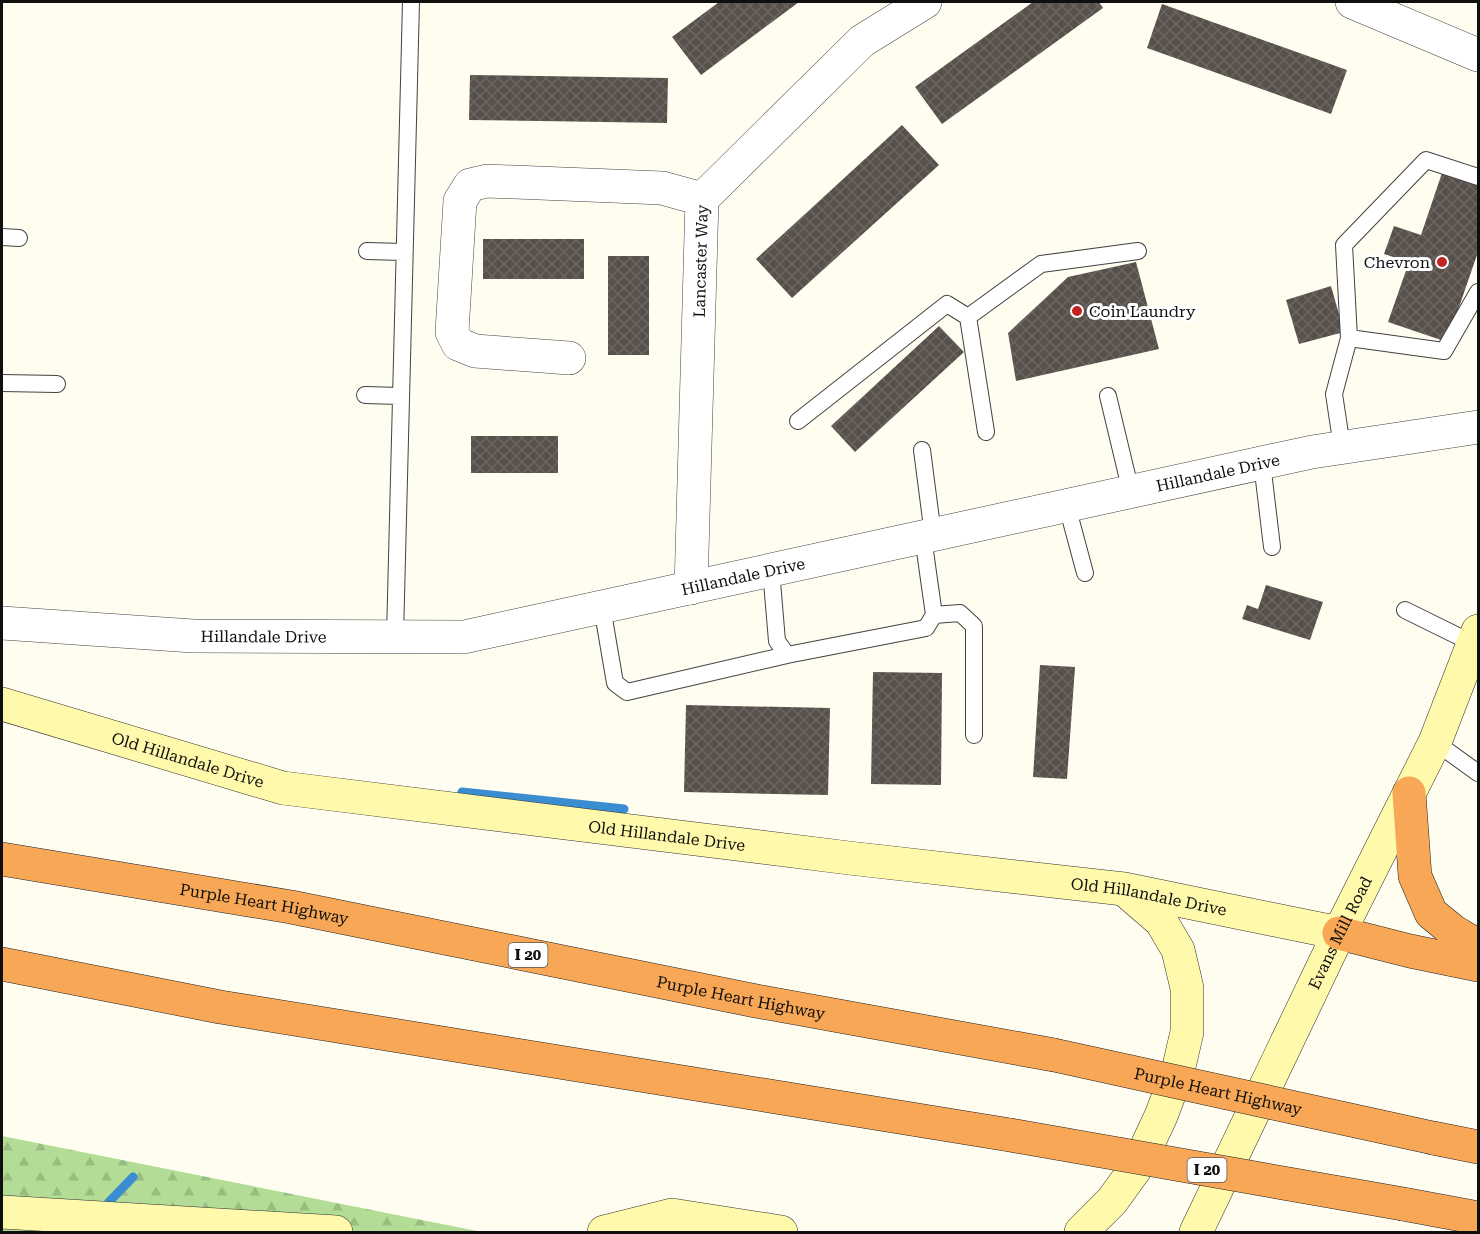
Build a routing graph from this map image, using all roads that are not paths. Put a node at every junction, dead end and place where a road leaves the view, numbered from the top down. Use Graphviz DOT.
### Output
graph roads {
  1 [pos="411,2"];
  2 [pos="925,2"];
  3 [pos="1352,2"];
  4 [pos="1479,55"];
  5 [pos="1479,177"];
  6 [pos="702,199"];
  7 [pos="2,237"];
  8 [pos="19,238"];
  9 [pos="367,251"];
  10 [pos="1138,251"];
  11 [pos="403,252"];
  12 [pos="1479,292"];
  13 [pos="968,317"];
  14 [pos="1348,338"];
  15 [pos="569,358"];
  16 [pos="2,383"];
  17 [pos="57,384"];
  18 [pos="366,394"];
  19 [pos="400,396"];
  20 [pos="1108,396"];
  21 [pos="798,421"];
  22 [pos="1479,428"];
  23 [pos="986,432"];
  24 [pos="1342,447"];
  25 [pos="922,450"];
  26 [pos="1262,463"];
  27 [pos="1131,492"];
  28 [pos="1066,506"];
  29 [pos="928,536"];
  30 [pos="1272,547"];
  31 [pos="771,570"];
  32 [pos="1085,573"];
  33 [pos="691,588"];
  34 [pos="602,607"];
  35 [pos="1405,610"];
  36 [pos="934,615"];
  37 [pos="2,623"];
  38 [pos="395,637"];
  39 [pos="1477,640"];
  40 [pos="787,655"];
  41 [pos="2,704"];
  42 [pos="974,735"];
  43 [pos="1435,742"];
  44 [pos="1479,773"];
  45 [pos="1409,793"];
  46 [pos="2,859"];
  47 [pos="1124,889"];
  48 [pos="1339,933"];
  49 [pos="1479,946"];
  50 [pos="2,964"];
  51 [pos="1479,965"];
  52 [pos="1479,1147"];
  53 [pos="2,1212"];
  54 [pos="1479,1218"];
  55 [pos="336,1233"];
  56 [pos="604,1233"];
  57 [pos="781,1233"];
  58 [pos="1081,1233"];
  59 [pos="1196,1233"];
  1 -- 11 [label="lane"];
  2 -- 6 [label="street, Lancaster Way"];
  3 -- 4 [label="street"];
  5 -- 14 [label="lane"];
  6 -- 15 [label="street"];
  6 -- 33 [label="street, Lancaster Way"];
  7 -- 8 [label="lane"];
  9 -- 11 [label="lane"];
  10 -- 13 [label="lane"];
  11 -- 19 [label="lane"];
  12 -- 14 [label="lane"];
  13 -- 21 [label="lane"];
  13 -- 23 [label="lane"];
  14 -- 24 [label="lane"];
  16 -- 17 [label="lane"];
  18 -- 19 [label="lane"];
  19 -- 38 [label="lane"];
  20 -- 27 [label="lane"];
  22 -- 24 [label="street, Hillandale Drive"];
  24 -- 26 [label="street, Hillandale Drive"];
  25 -- 29 [label="lane"];
  26 -- 27 [label="street, Hillandale Drive"];
  26 -- 30 [label="lane"];
  27 -- 28 [label="street, Hillandale Drive"];
  28 -- 29 [label="street, Hillandale Drive"];
  28 -- 32 [label="lane"];
  29 -- 31 [label="street, Hillandale Drive"];
  29 -- 36 [label="lane"];
  31 -- 33 [label="street, Hillandale Drive"];
  31 -- 40 [label="lane"];
  33 -- 34 [label="street, Hillandale Drive"];
  34 -- 38 [label="street, Hillandale Drive"];
  34 -- 40 [label="lane"];
  35 -- 39 [label="lane"];
  36 -- 40 [label="lane"];
  36 -- 42 [label="lane"];
  37 -- 38 [label="street, Hillandale Drive"];
  39 -- 43 [label="main road, Evans Mill Road"];
  41 -- 47 [label="main road, Old Hillandale Drive"];
  43 -- 44 [label="lane"];
  43 -- 45 [label="main road, Evans Mill Road"];
  45 -- 48 [label="main road, Evans Mill Road"];
  45 -- 49 [label="highway"];
  46 -- 52 [label="highway, Purple Heart Highway / I 20, bridge"];
  47 -- 48 [label="main road, Old Hillandale Drive"];
  47 -- 58 [label="main road"];
  48 -- 51 [label="highway"];
  48 -- 59 [label="main road, Evans Mill Road"];
  50 -- 54 [label="highway, I 20, bridge"];
  53 -- 55 [label="main road"];
  56 -- 57 [label="main road"];
}
